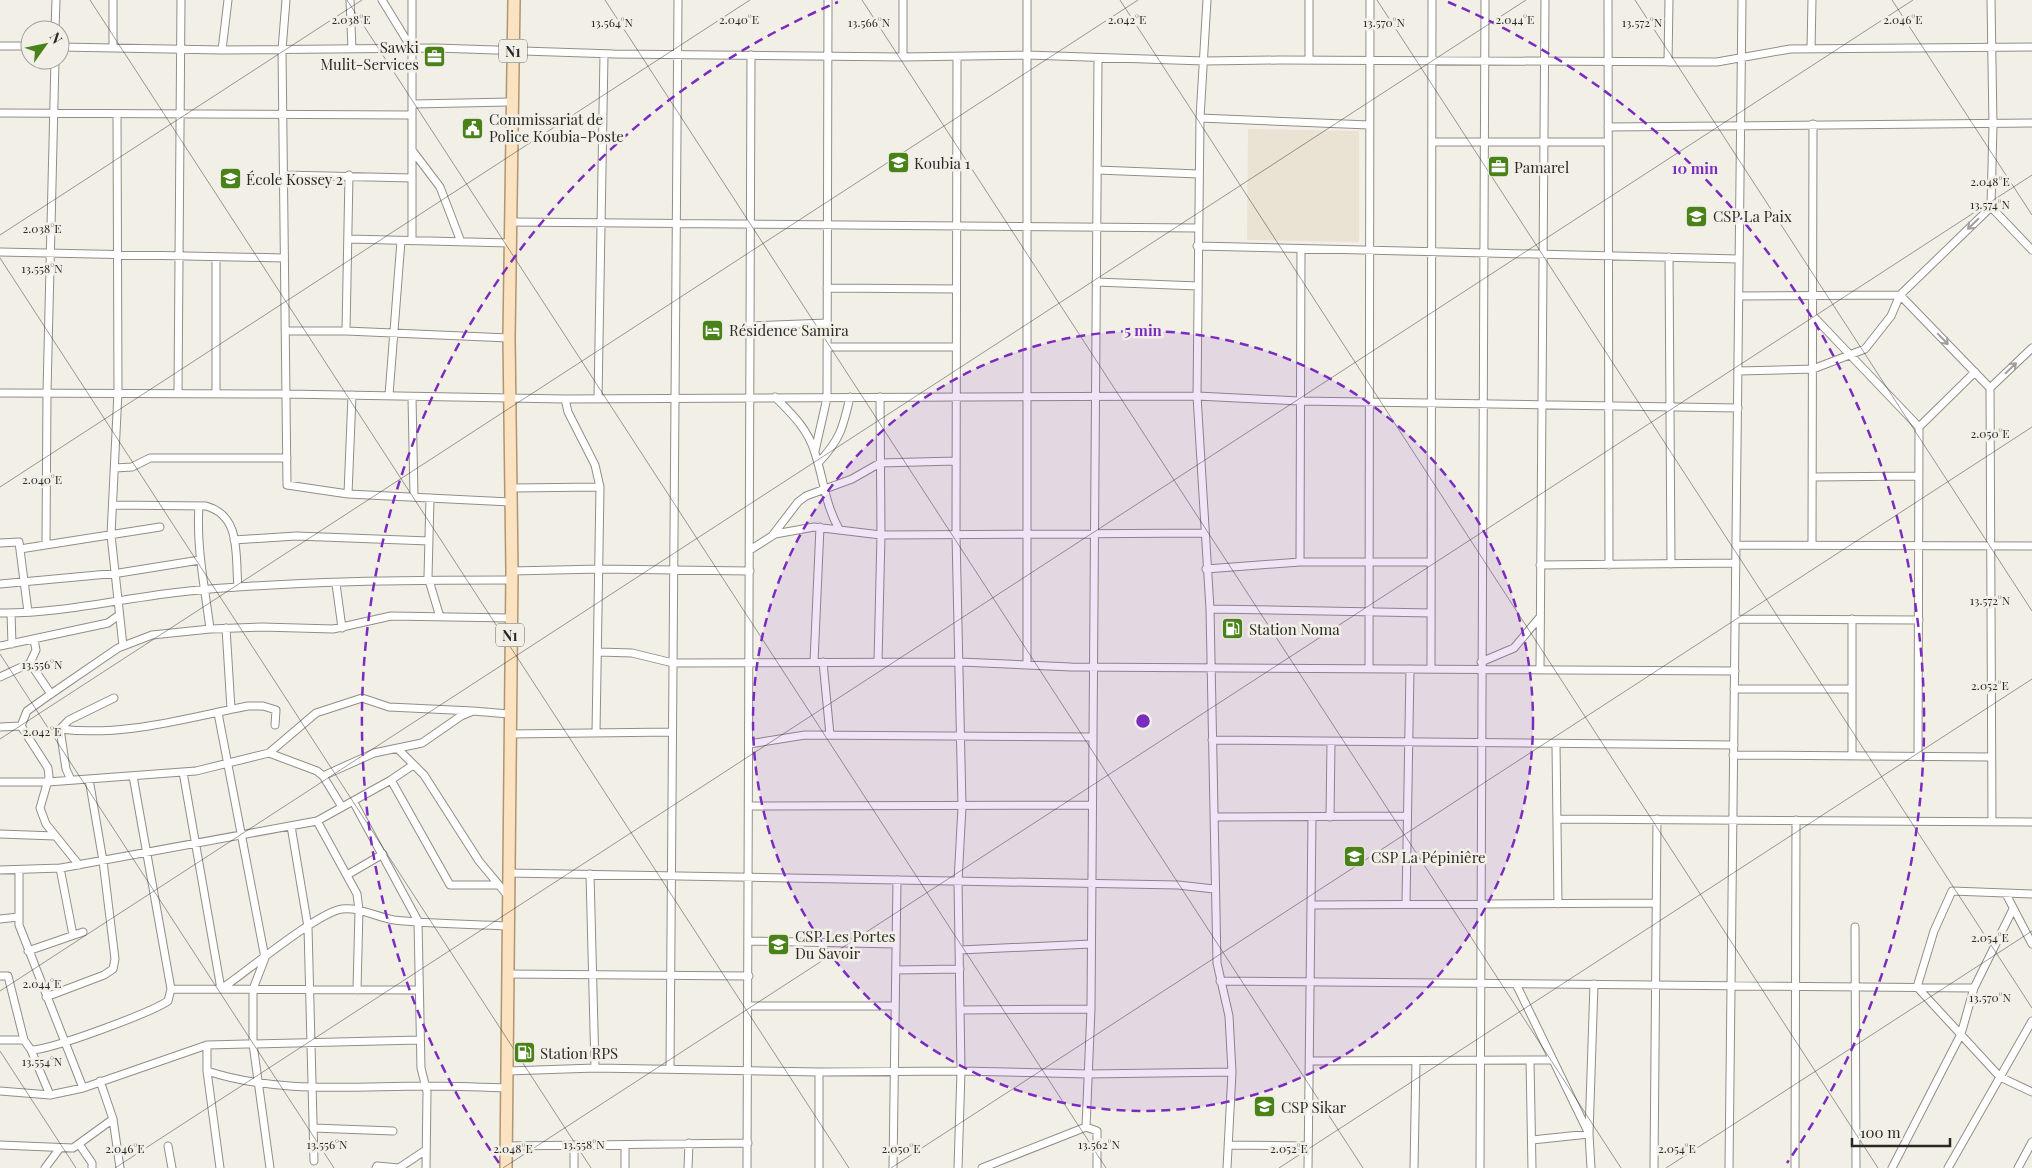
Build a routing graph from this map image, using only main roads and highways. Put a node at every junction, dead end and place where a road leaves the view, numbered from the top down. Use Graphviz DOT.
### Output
graph roads {
  1 [pos="514,0"];
  2 [pos="506,1168"];
  1 -- 2 [label="main road, N1"];
}
